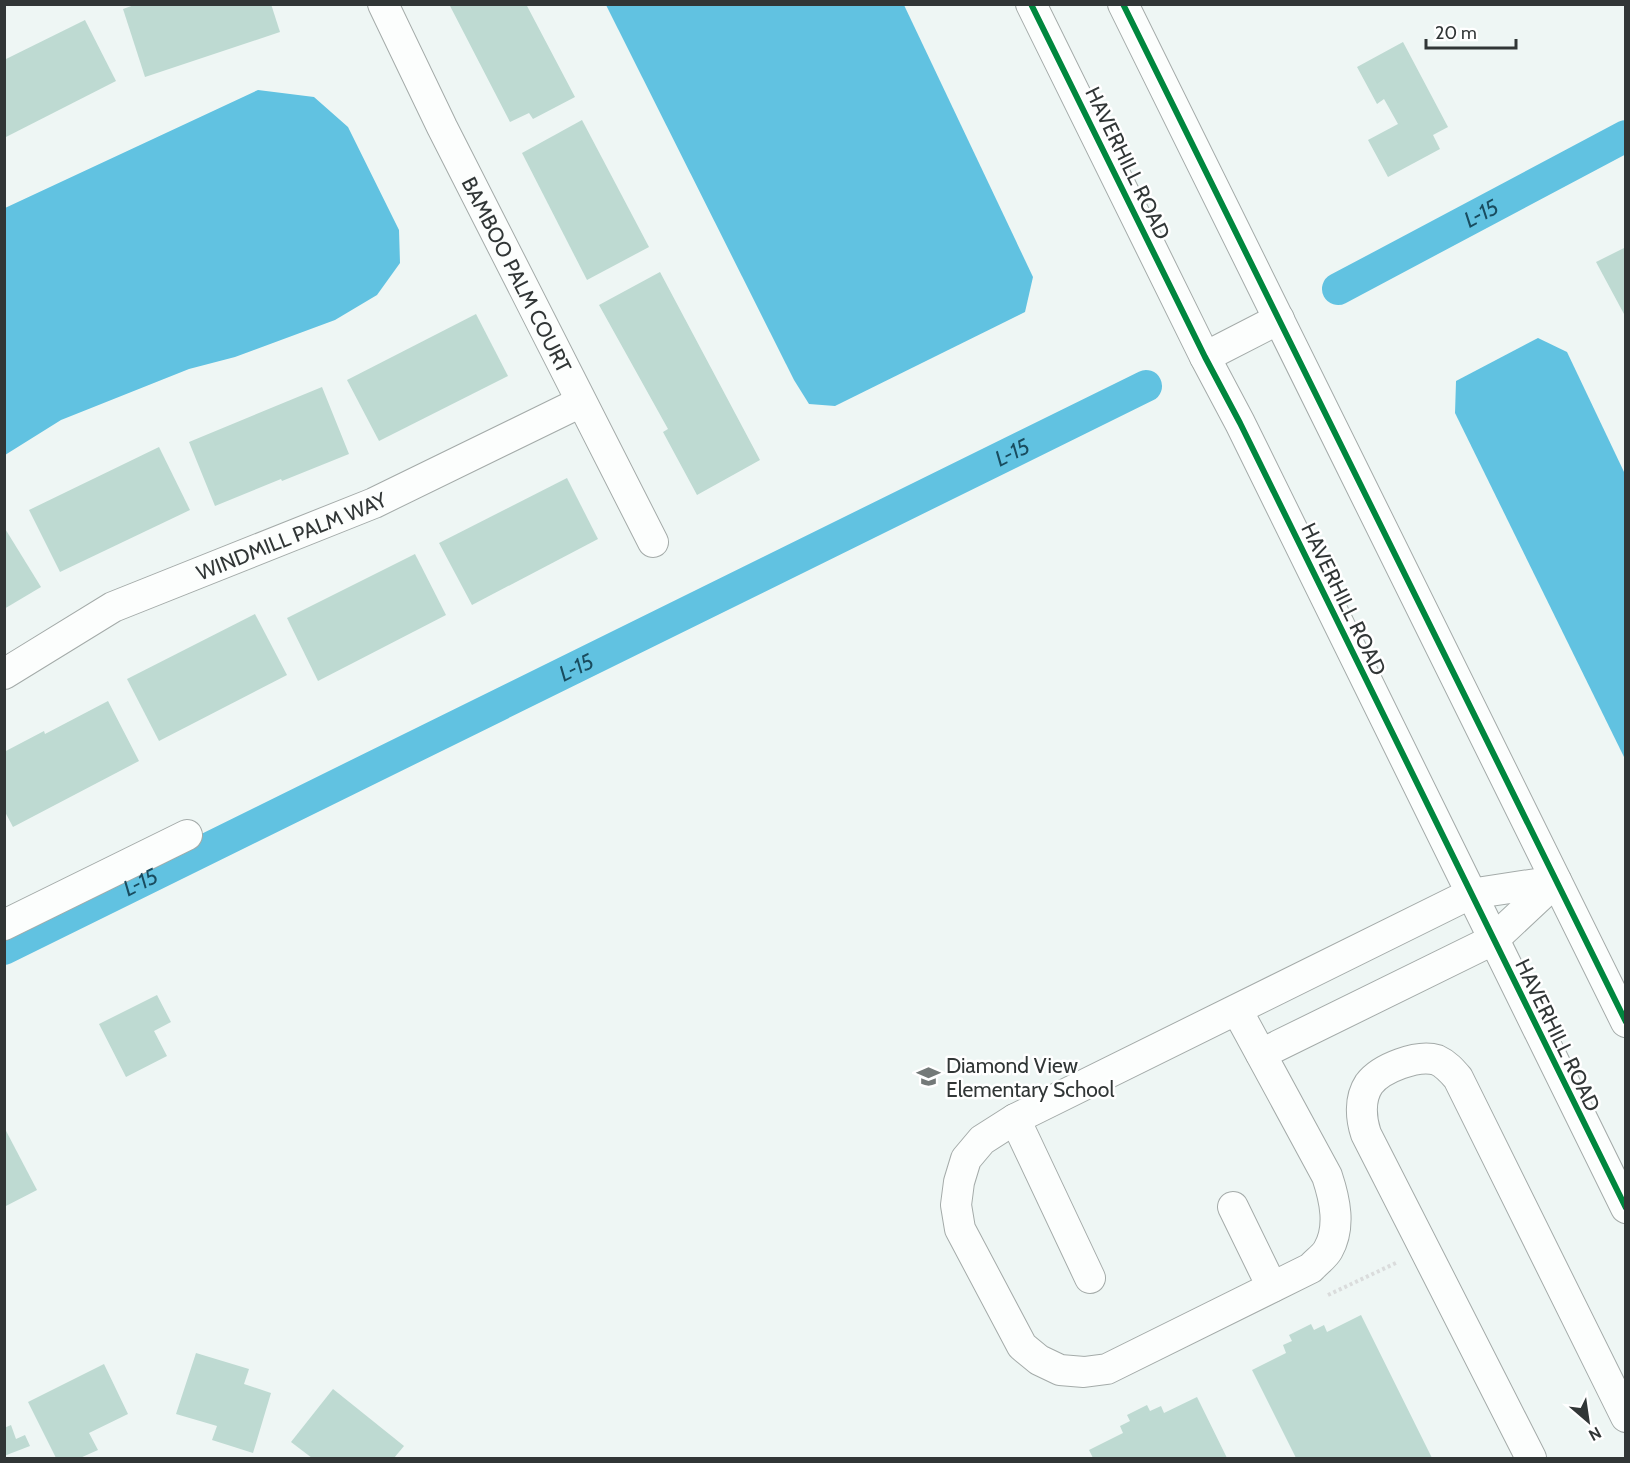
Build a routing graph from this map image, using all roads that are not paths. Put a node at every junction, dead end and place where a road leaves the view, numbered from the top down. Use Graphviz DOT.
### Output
graph roads {
  1 [pos="383,4"];
  2 [pos="1031,4"];
  3 [pos="1123,4"];
  4 [pos="1280,319"];
  5 [pos="1205,357"];
  6 [pos="581,402"];
  7 [pos="653,542"];
  8 [pos="4,674"];
  9 [pos="187,835"];
  10 [pos="1556,881"];
  11 [pos="1470,894"];
  12 [pos="4,925"];
  13 [pos="1493,940"];
  14 [pos="1236,1010"];
  15 [pos="1626,1022"];
  16 [pos="1261,1054"];
  17 [pos="1015,1119"];
  18 [pos="1233,1207"];
  19 [pos="1626,1208"];
  20 [pos="1090,1278"];
  21 [pos="1272,1287"];
  22 [pos="1626,1417"];
  23 [pos="1531,1458"];
  1 -- 6 [label="street, BAMBOO PALM COURT"];
  2 -- 5 [label="street, HAVERHILL ROAD"];
  3 -- 4 [label="street"];
  4 -- 5 [label="street"];
  4 -- 10 [label="street"];
  5 -- 11 [label="street, HAVERHILL ROAD"];
  6 -- 7 [label="street, BAMBOO PALM COURT"];
  6 -- 8 [label="street, WINDMILL PALM WAY"];
  9 -- 12 [label="street"];
  10 -- 11 [label="street"];
  10 -- 13 [label="street"];
  10 -- 15 [label="street"];
  11 -- 13 [label="street, HAVERHILL ROAD"];
  11 -- 14 [label="street"];
  13 -- 16 [label="street"];
  13 -- 19 [label="street, HAVERHILL ROAD"];
  14 -- 16 [label="street"];
  14 -- 17 [label="street"];
  16 -- 21 [label="street"];
  17 -- 20 [label="street"];
  17 -- 21 [label="street"];
  18 -- 21 [label="street"];
  22 -- 23 [label="street"];
}
